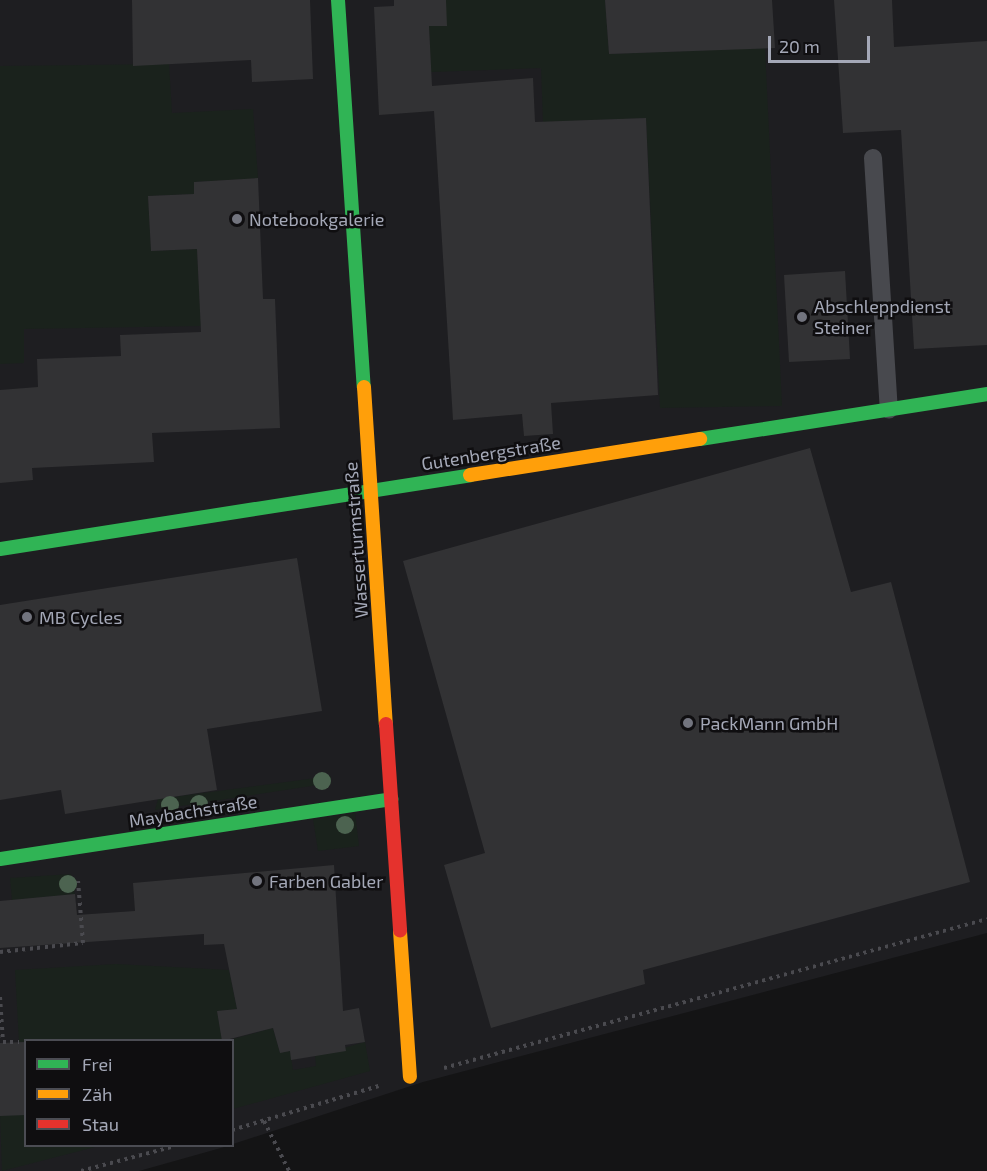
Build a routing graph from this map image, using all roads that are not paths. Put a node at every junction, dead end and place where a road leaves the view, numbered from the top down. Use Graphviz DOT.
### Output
graph roads {
  1 [pos="338,0"];
  2 [pos="873,158"];
  3 [pos="987,394"];
  4 [pos="889,409"];
  5 [pos="371,489"];
  6 [pos="0,549"];
  7 [pos="391,799"];
  8 [pos="0,859"];
  9 [pos="410,1077"];
  1 -- 5 [label="street, Wasserturmstraße"];
  2 -- 4 [label="lane"];
  3 -- 4 [label="street, Gutenbergstraße"];
  4 -- 5 [label="street, Gutenbergstraße"];
  5 -- 6 [label="street, Gutenbergstraße"];
  5 -- 7 [label="street, Wasserturmstraße"];
  7 -- 8 [label="street, Maybachstraße"];
  7 -- 9 [label="street, Wasserturmstraße"];
}
